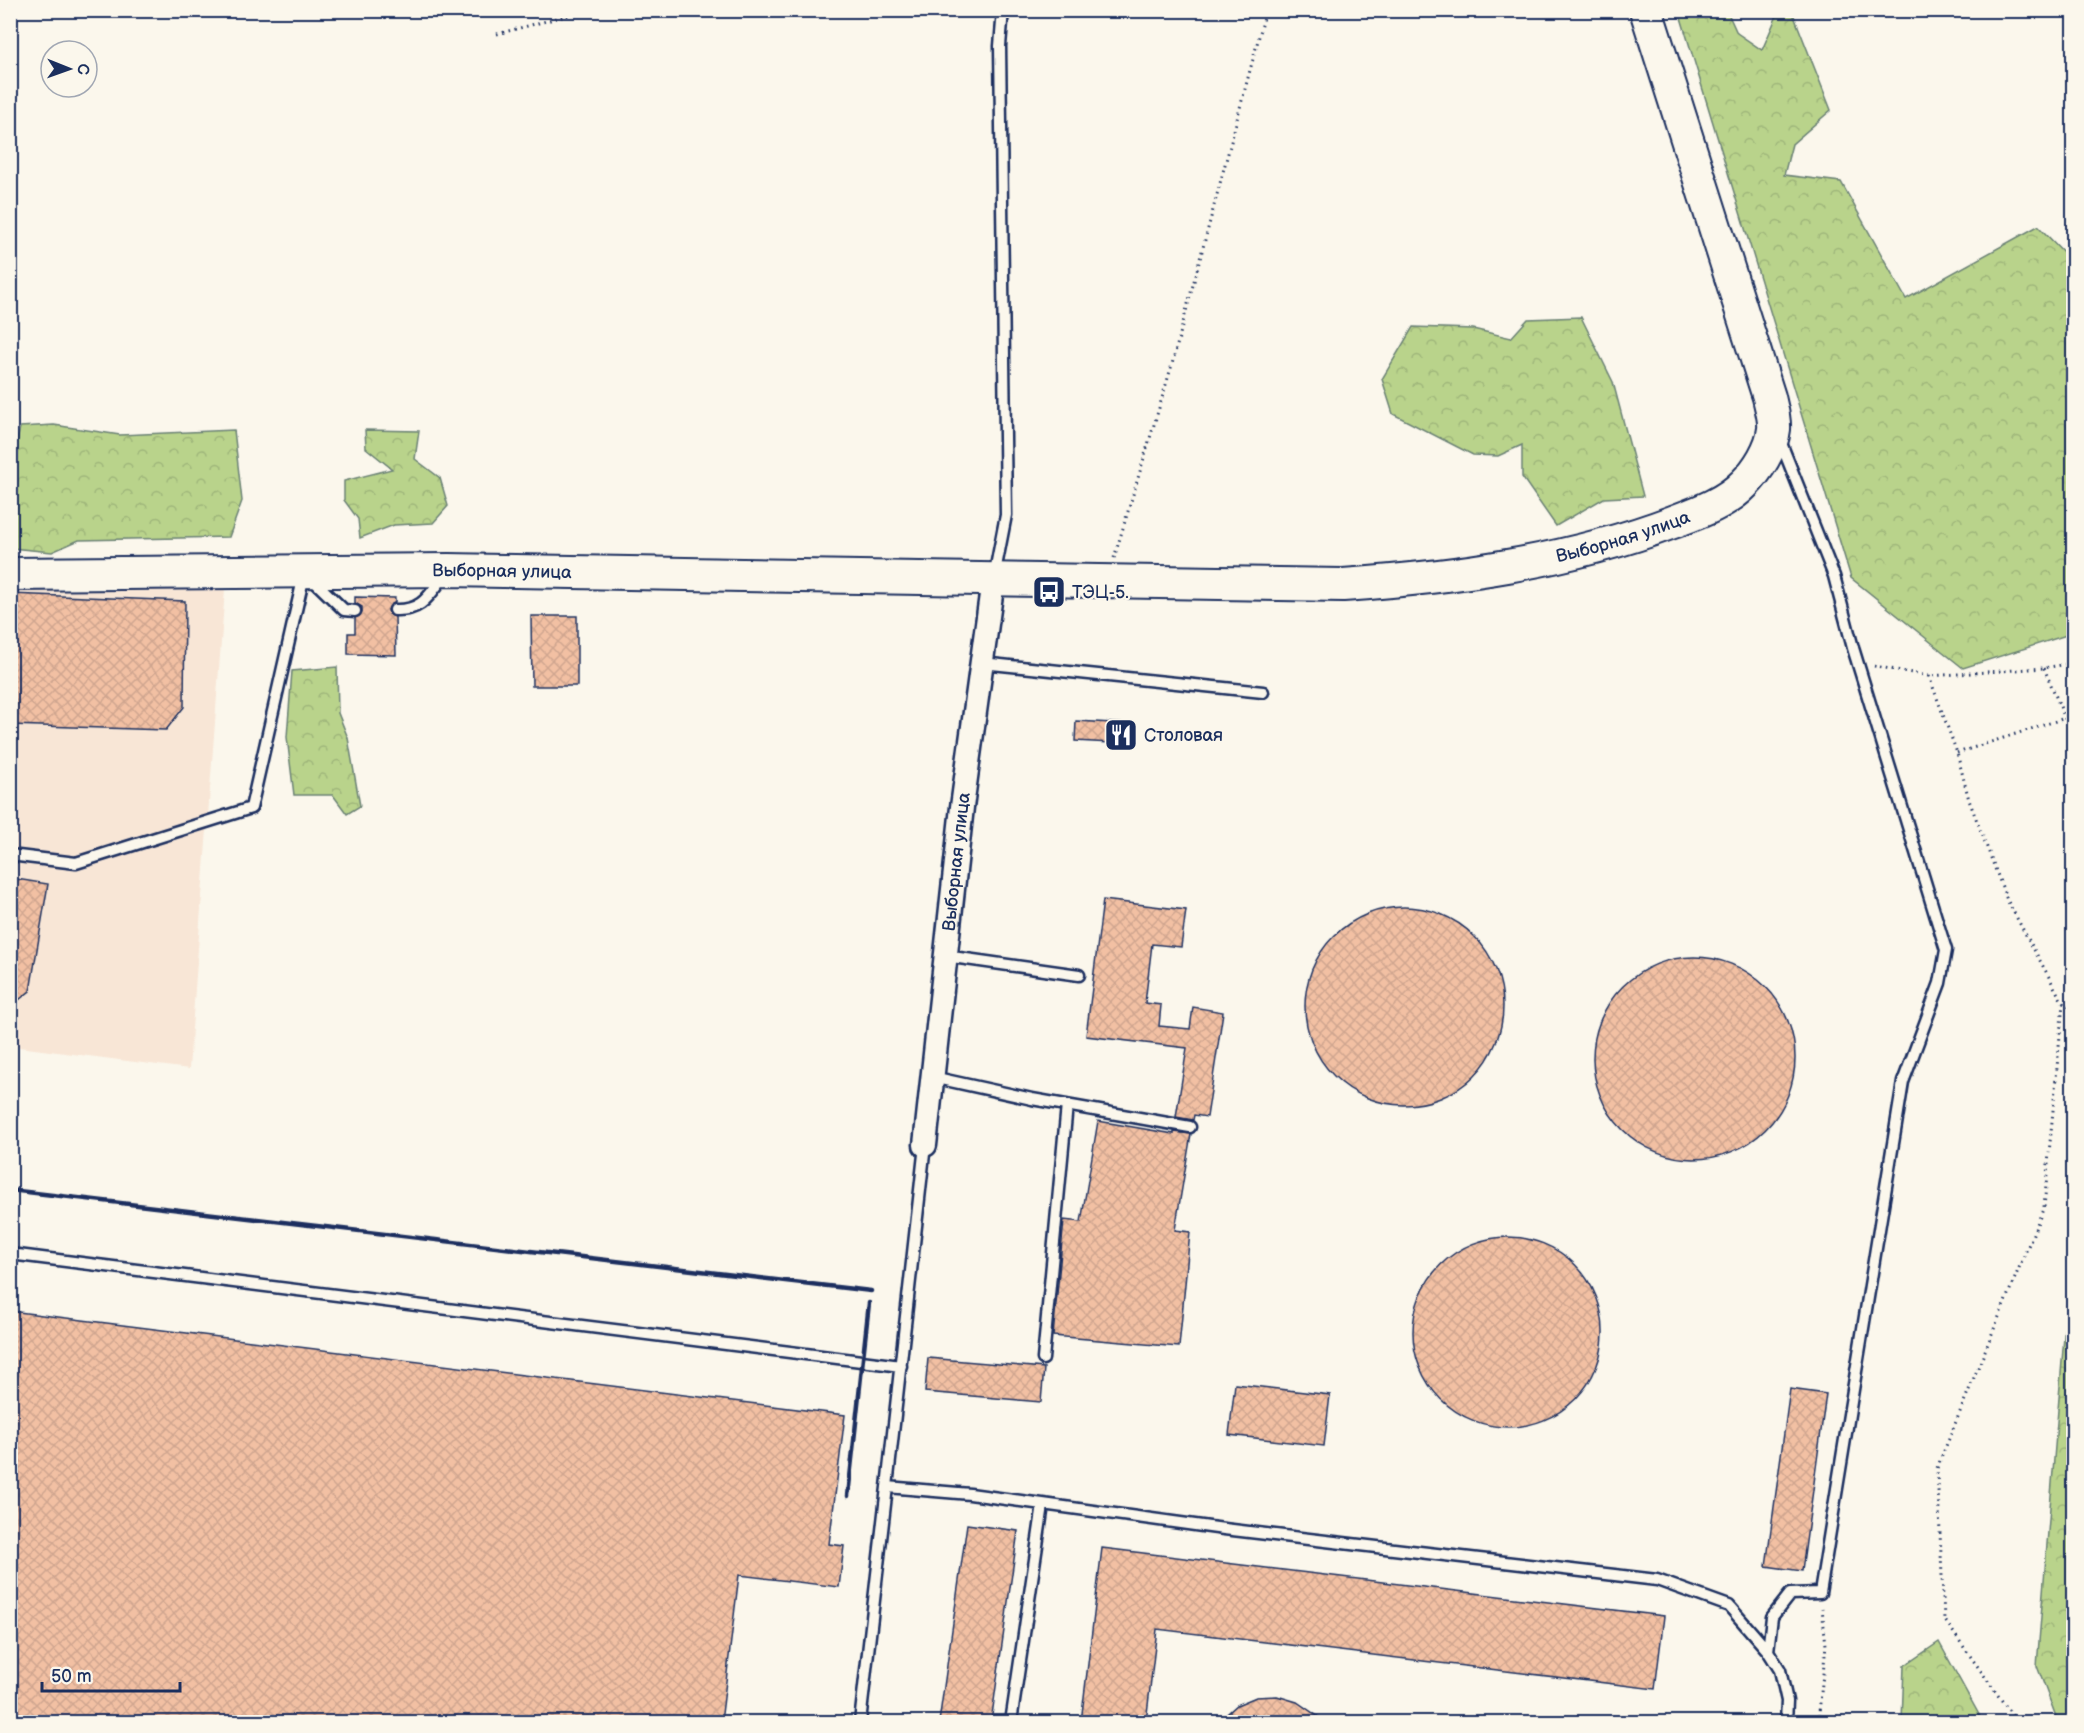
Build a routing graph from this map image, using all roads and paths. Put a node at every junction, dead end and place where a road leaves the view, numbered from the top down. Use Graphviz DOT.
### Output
graph roads {
  1 [pos="588,10"];
  2 [pos="1003,10"];
  3 [pos="1266,10"];
  4 [pos="1646,10"];
  5 [pos="497,34"];
  6 [pos="1774,427"];
  7 [pos="450,570"];
  8 [pos="305,571"];
  9 [pos="10,574"];
  10 [pos="993,580"];
  11 [pos="1107,582"];
  12 [pos="395,610"];
  13 [pos="355,611"];
  14 [pos="982,663"];
  15 [pos="1858,663"];
  16 [pos="2073,663"];
  17 [pos="2044,668"];
  18 [pos="1929,676"];
  19 [pos="1263,692"];
  20 [pos="2065,718"];
  21 [pos="2073,740"];
  22 [pos="1957,753"];
  23 [pos="10,855"];
  24 [pos="945,956"];
  25 [pos="1079,975"];
  26 [pos="2063,1003"];
  27 [pos="2073,1010"];
  28 [pos="932,1077"];
  29 [pos="1067,1105"];
  30 [pos="1190,1127"];
  31 [pos="925,1145"];
  32 [pos="10,1254"];
  33 [pos="1043,1359"];
  34 [pos="901,1366"];
  35 [pos="887,1488"];
  36 [pos="1043,1504"];
  37 [pos="1820,1593"];
  38 [pos="1768,1651"];
  39 [pos="860,1722"];
  40 [pos="1011,1722"];
  41 [pos="1786,1722"];
  42 [pos="1818,1722"];
  43 [pos="2017,1722"];
  1 -- 5 [label="path"];
  2 -- 10 [label="lane"];
  3 -- 11 [label="path"];
  4 -- 6 [label="main road"];
  6 -- 11 [label="main road, Выборная улица"];
  6 -- 15 [label="lane"];
  7 -- 8 [label="main road, Выборная улица"];
  7 -- 10 [label="main road, Выборная улица"];
  7 -- 12 [label="lane"];
  8 -- 9 [label="main road, Выборная улица"];
  8 -- 13 [label="lane"];
  8 -- 23 [label="lane"];
  10 -- 11 [label="main road, Выборная улица"];
  10 -- 14 [label="street, Выборная улица"];
  14 -- 19 [label="lane"];
  14 -- 24 [label="street, Выборная улица"];
  15 -- 18 [label="path"];
  15 -- 37 [label="lane"];
  16 -- 17 [label="path"];
  17 -- 18 [label="path"];
  17 -- 20 [label="path"];
  18 -- 22 [label="path"];
  20 -- 21 [label="path"];
  20 -- 22 [label="path"];
  22 -- 26 [label="path"];
  24 -- 25 [label="lane"];
  24 -- 28 [label="street, Выборная улица"];
  26 -- 27 [label="path"];
  26 -- 43 [label="path"];
  28 -- 29 [label="lane"];
  28 -- 31 [label="street, Выборная улица"];
  29 -- 30 [label="lane"];
  29 -- 33 [label="lane"];
  31 -- 34 [label="lane"];
  32 -- 34 [label="lane"];
  34 -- 35 [label="lane"];
  35 -- 36 [label="lane"];
  35 -- 39 [label="lane"];
  36 -- 38 [label="lane"];
  36 -- 40 [label="lane"];
  37 -- 38 [label="lane"];
  37 -- 42 [label="path"];
  38 -- 41 [label="lane"];
}
